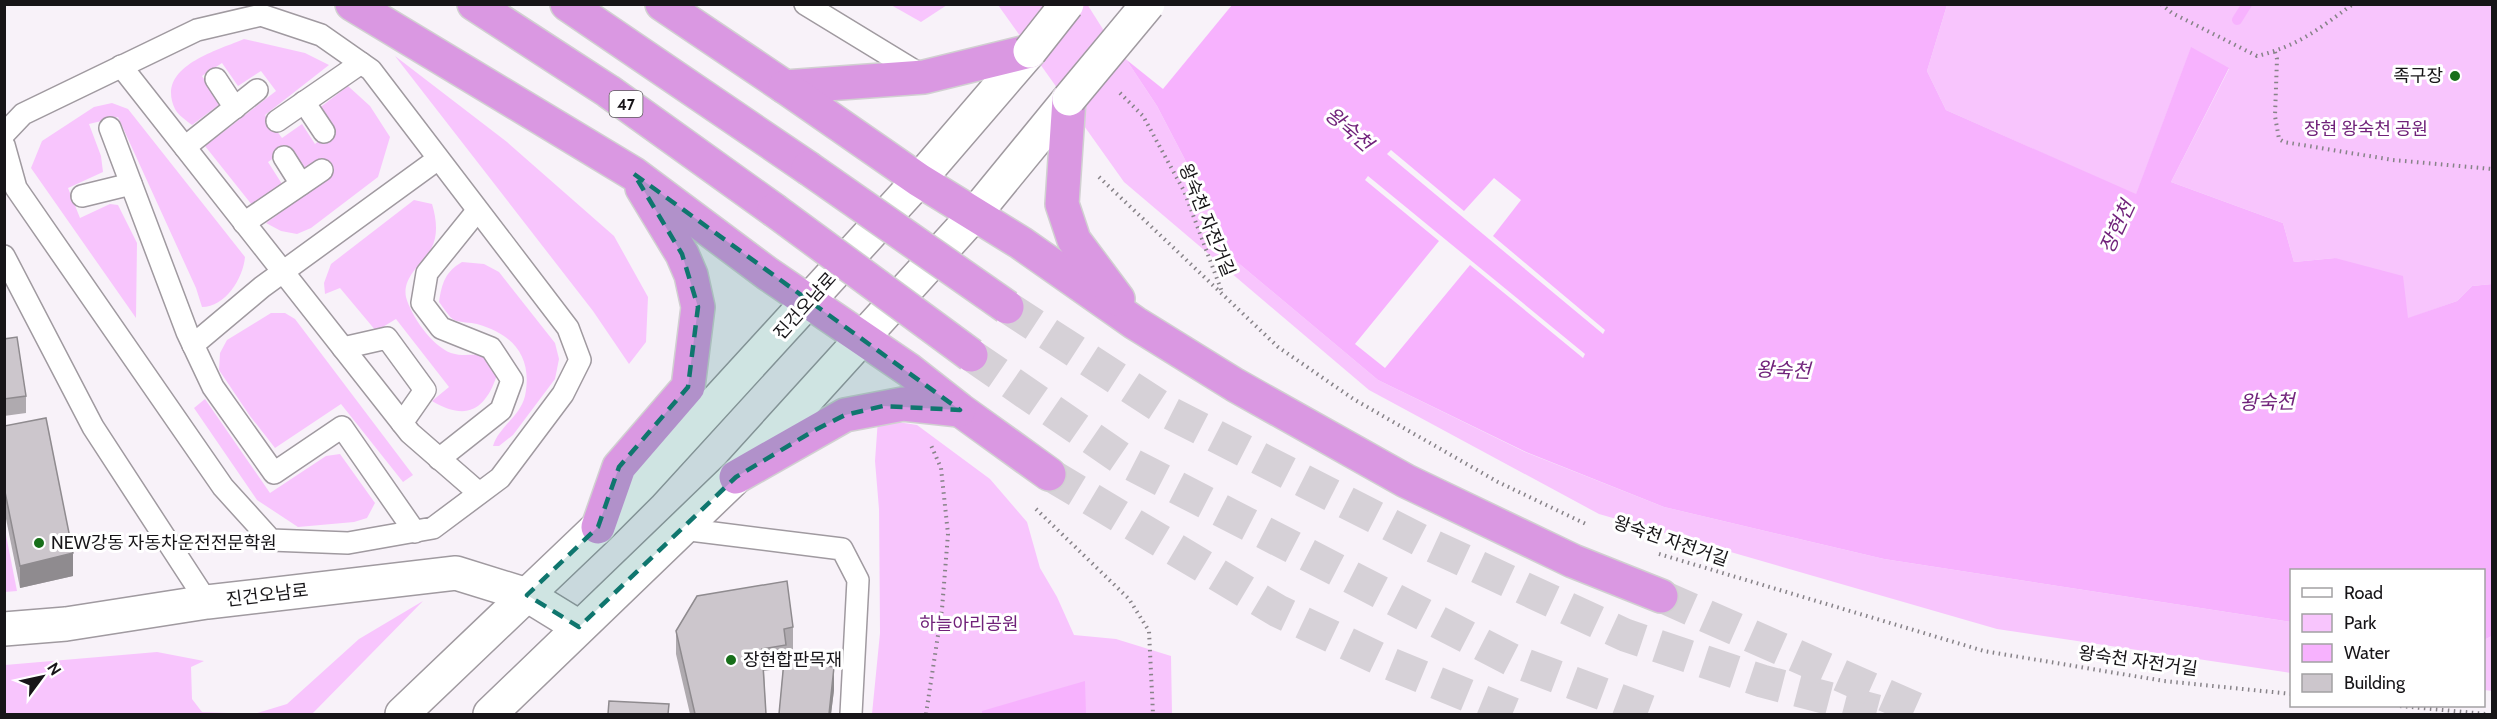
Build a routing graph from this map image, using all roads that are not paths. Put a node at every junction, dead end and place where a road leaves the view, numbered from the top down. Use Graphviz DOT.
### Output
graph roads {
  1 [pos="352,4"];
  2 [pos="474,4"];
  3 [pos="567,4"];
  4 [pos="662,4"];
  5 [pos="805,4"];
  6 [pos="1067,4"];
  7 [pos="1148,4"];
  8 [pos="1030,51"];
  9 [pos="361,63"];
  10 [pos="121,66"];
  11 [pos="924,77"];
  12 [pos="216,79"];
  13 [pos="785,87"];
  14 [pos="257,90"];
  15 [pos="1069,99"];
  16 [pos="304,102"];
  17 [pos="235,108"];
  18 [pos="277,121"];
  19 [pos="110,129"];
  20 [pos="324,132"];
  21 [pos="4,134"];
  22 [pos="185,147"];
  23 [pos="284,157"];
  24 [pos="6,159"];
  25 [pos="438,159"];
  26 [pos="322,170"];
  27 [pos="634,174"];
  28 [pos="919,180"];
  29 [pos="131,184"];
  30 [pos="301,184"];
  31 [pos="82,196"];
  32 [pos="477,211"];
  33 [pos="974,214"];
  34 [pos="244,224"];
  35 [pos="4,256"];
  36 [pos="282,272"];
  37 [pos="808,303"];
  38 [pos="1007,307"];
  39 [pos="1135,322"];
  40 [pos="861,338"];
  41 [pos="193,345"];
  42 [pos="343,348"];
  43 [pos="971,356"];
  44 [pos="960,410"];
  45 [pos="402,423"];
  46 [pos="439,459"];
  47 [pos="1049,474"];
  48 [pos="736,477"];
  49 [pos="479,493"];
  50 [pos="598,527"];
  51 [pos="682,529"];
  52 [pos="415,532"];
  53 [pos="527,595"];
  54 [pos="1661,596"];
  55 [pos="207,602"];
  56 [pos="579,627"];
  57 [pos="4,629"];
  58 [pos="402,714"];
  59 [pos="490,714"];
  60 [pos="851,714"];
  1 -- 27 [label="highway"];
  2 -- 43 [label="highway, 47, bridge"];
  3 -- 38 [label="highway, bridge"];
  4 -- 13 [label="highway"];
  5 -- 11 [label="lane"];
  6 -- 8 [label="main road, 진건오남로, bridge"];
  7 -- 15 [label="main road, bridge"];
  8 -- 11 [label="highway"];
  8 -- 28 [label="main road, 진건오남로"];
  9 -- 10 [label="lane"];
  9 -- 16 [label="lane"];
  9 -- 25 [label="lane"];
  10 -- 21 [label="lane"];
  10 -- 22 [label="lane"];
  11 -- 13 [label="highway"];
  12 -- 17 [label="lane"];
  13 -- 28 [label="highway"];
  14 -- 17 [label="lane"];
  15 -- 33 [label="main road"];
  15 -- 39 [label="highway"];
  16 -- 18 [label="lane"];
  16 -- 20 [label="lane"];
  17 -- 22 [label="lane"];
  19 -- 29 [label="lane"];
  22 -- 34 [label="lane"];
  23 -- 30 [label="lane"];
  24 -- 52 [label="lane"];
  25 -- 32 [label="lane"];
  25 -- 36 [label="lane"];
  26 -- 30 [label="lane"];
  27 -- 37 [label="highway"];
  27 -- 50 [label="highway"];
  28 -- 33 [label="highway"];
  28 -- 37 [label="main road, 진건오남로"];
  29 -- 31 [label="lane"];
  29 -- 41 [label="lane"];
  30 -- 34 [label="lane"];
  32 -- 46 [label="lane"];
  32 -- 49 [label="lane"];
  33 -- 39 [label="highway"];
  33 -- 40 [label="main road"];
  34 -- 36 [label="lane"];
  35 -- 55 [label="lane"];
  36 -- 41 [label="lane"];
  36 -- 42 [label="lane"];
  37 -- 40 [label="highway"];
  37 -- 50 [label="main road, 진건오남로"];
  39 -- 54 [label="highway"];
  40 -- 44 [label="highway"];
  40 -- 48 [label="main road"];
  41 -- 52 [label="lane"];
  42 -- 45 [label="lane"];
  42 -- 45 [label="lane"];
  44 -- 47 [label="highway"];
  44 -- 48 [label="highway"];
  45 -- 46 [label="lane"];
  46 -- 49 [label="lane"];
  48 -- 51 [label="main road"];
  49 -- 52 [label="lane"];
  50 -- 53 [label="main road, 진건오남로"];
  51 -- 56 [label="main road"];
  51 -- 60 [label="lane"];
  53 -- 55 [label="main road, 진건오남로"];
  53 -- 56 [label="main road, 진건오남로"];
  53 -- 58 [label="main road, 진건오남로"];
  55 -- 57 [label="main road, 진건오남로"];
  56 -- 59 [label="main road"];
}
